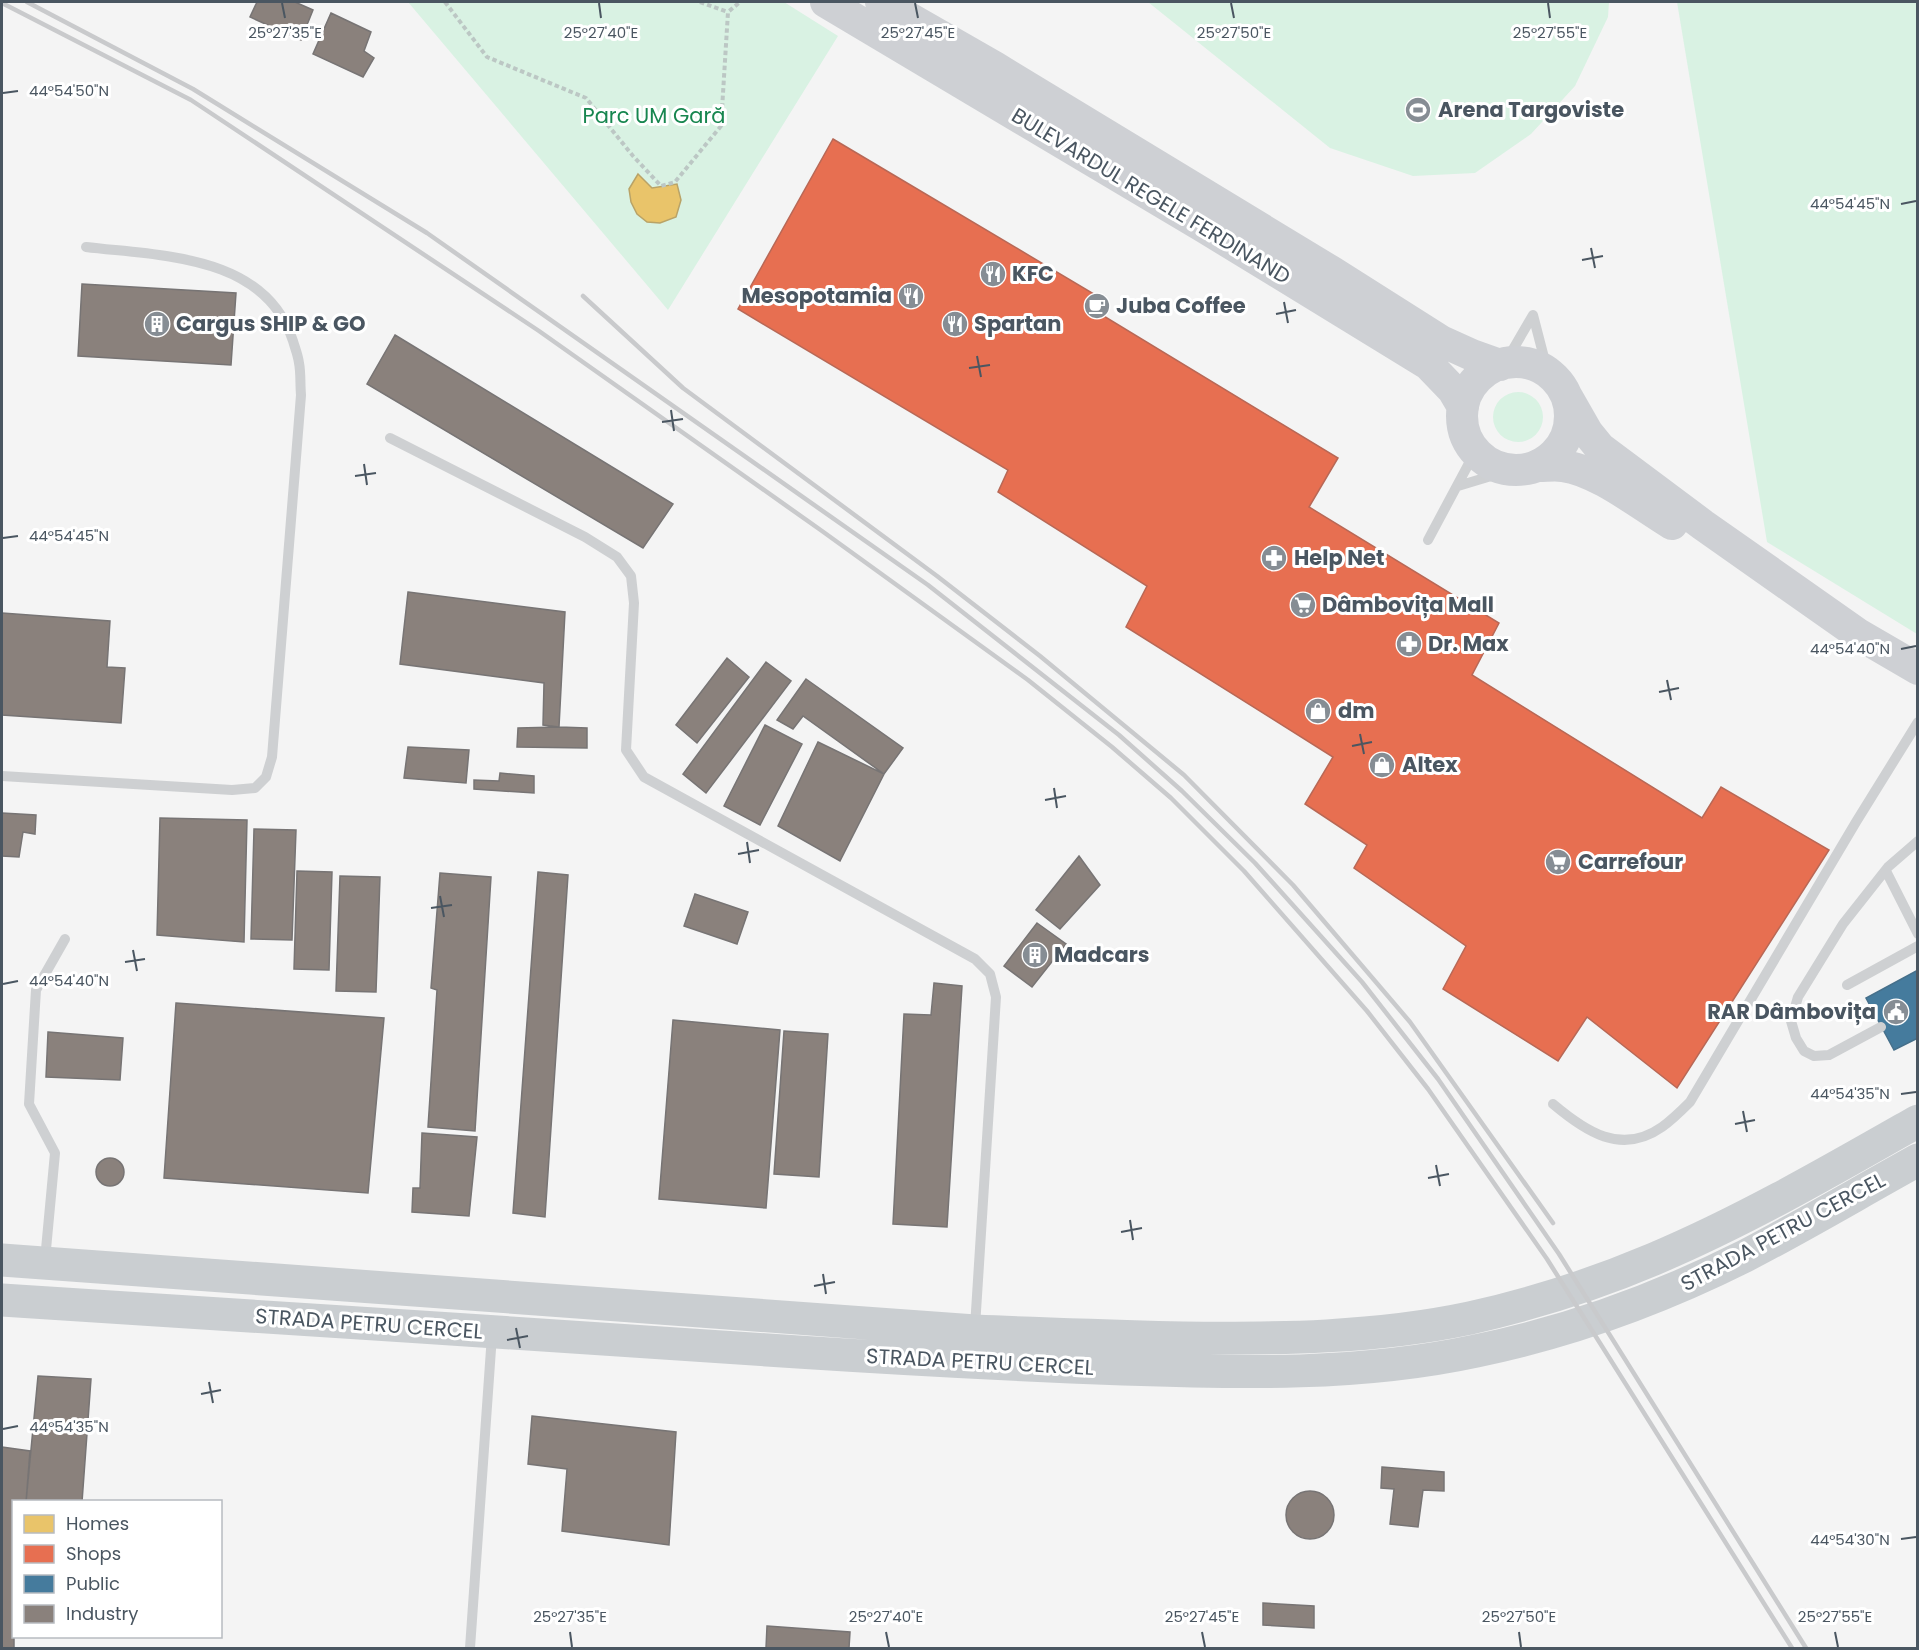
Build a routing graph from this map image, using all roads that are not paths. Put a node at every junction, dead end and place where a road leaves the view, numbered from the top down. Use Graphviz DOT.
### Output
graph roads {
  1 [pos="826,2"];
  2 [pos="874,14"];
  3 [pos="86,247"];
  4 [pos="1502,364"];
  5 [pos="1548,373"];
  6 [pos="1567,397"];
  7 [pos="1463,407"];
  8 [pos="390,438"];
  9 [pos="1475,452"];
  10 [pos="1525,468"];
  11 [pos="1458,486"];
  12 [pos="1428,540"];
  13 [pos="1917,669"];
  14 [pos="1917,682"];
  15 [pos="1917,722"];
  16 [pos="2,776"];
  17 [pos="1917,841"];
  18 [pos="1886,871"];
  19 [pos="1917,934"];
  20 [pos="65,939"];
  21 [pos="1917,946"];
  22 [pos="1847,985"];
  23 [pos="1881,1027"];
  24 [pos="1553,1104"];
  25 [pos="1908,1127"];
  26 [pos="1917,1161"];
  27 [pos="2,1260"];
  28 [pos="45,1264"];
  29 [pos="495,1297"];
  30 [pos="2,1300"];
  31 [pos="975,1331"];
  32 [pos="492,1332"];
  33 [pos="470,1648"];
  1 -- 2 [label="main road, BULEVARDUL REGELE FERDINAND"];
  2 -- 4 [label="main road, BULEVARDUL REGELE FERDINAND"];
  2 -- 7 [label="main road, BULEVARDUL REGELE FERDINAND"];
  3 -- 16 [label="lane"];
  4 -- 5 [label="main road"];
  4 -- 5 [label="lane"];
  4 -- 7 [label="main road"];
  5 -- 6 [label="main road"];
  6 -- 10 [label="main road"];
  6 -- 13 [label="main road"];
  7 -- 9 [label="main road, BULEVARDUL REGELE FERDINAND"];
  8 -- 31 [label="lane"];
  9 -- 10 [label="main road"];
  9 -- 11 [label="lane"];
  10 -- 11 [label="lane"];
  10 -- 14 [label="main road"];
  11 -- 12 [label="lane"];
  15 -- 24 [label="lane"];
  17 -- 18 [label="lane"];
  18 -- 19 [label="lane"];
  18 -- 23 [label="lane"];
  20 -- 28 [label="lane"];
  21 -- 22 [label="lane"];
  25 -- 31 [label="main road, STRADA PETRU CERCEL"];
  26 -- 32 [label="main road, STRADA PETRU CERCEL"];
  27 -- 28 [label="main road, STRADA PETRU CERCEL"];
  28 -- 29 [label="main road, STRADA PETRU CERCEL"];
  29 -- 31 [label="main road, STRADA PETRU CERCEL"];
  29 -- 32 [label="main road"];
  30 -- 32 [label="main road, STRADA PETRU CERCEL"];
  32 -- 33 [label="lane"];
}
